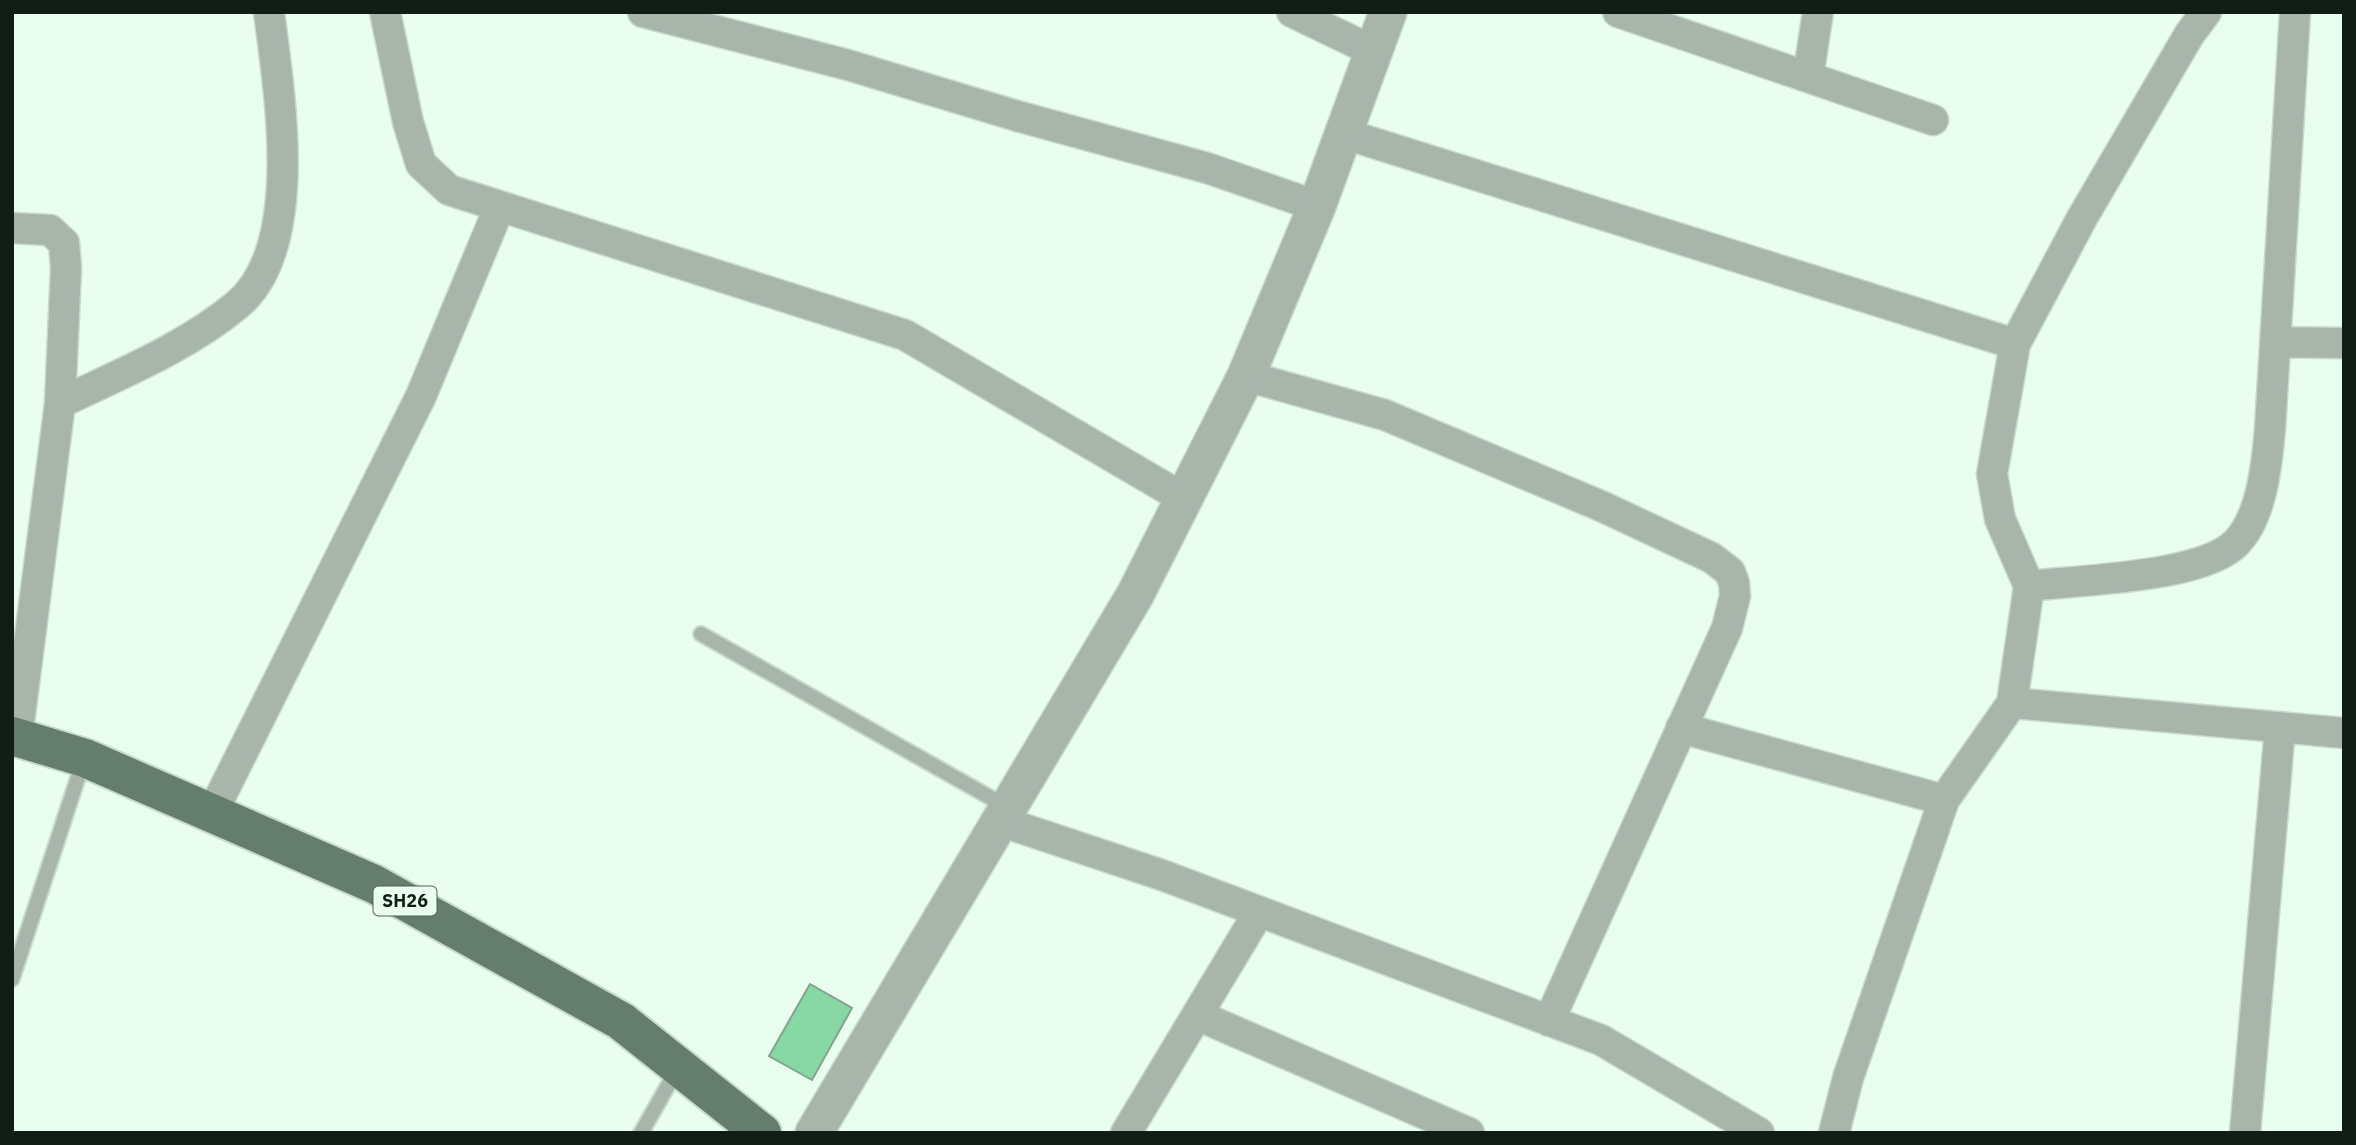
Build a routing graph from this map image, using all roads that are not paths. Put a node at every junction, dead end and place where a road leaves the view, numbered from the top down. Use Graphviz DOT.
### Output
graph roads {
  1 [pos="269,12"];
  2 [pos="385,12"];
  3 [pos="643,12"];
  4 [pos="1293,12"];
  5 [pos="1388,12"];
  6 [pos="1618,12"];
  7 [pos="1818,12"];
  8 [pos="2206,12"];
  9 [pos="2295,12"];
  10 [pos="1373,51"];
  11 [pos="1808,77"];
  12 [pos="1933,120"];
  13 [pos="1342,133"];
  14 [pos="1317,206"];
  15 [pos="499,208"];
  16 [pos="12,228"];
  17 [pos="2275,342"];
  18 [pos="2344,343"];
  19 [pos="2015,344"];
  20 [pos="1246,376"];
  21 [pos="60,403"];
  22 [pos="1183,498"];
  23 [pos="2029,586"];
  24 [pos="701,634"];
  25 [pos="2012,703"];
  26 [pos="1681,728"];
  27 [pos="2280,728"];
  28 [pos="2344,733"];
  29 [pos="15,737"];
  30 [pos="85,758"];
  31 [pos="1944,800"];
  32 [pos="212,813"];
  33 [pos="1004,814"];
  34 [pos="1259,912"];
  35 [pos="12,979"];
  36 [pos="1197,1015"];
  37 [pos="1549,1021"];
  38 [pos="679,1066"];
  39 [pos="641,1133"];
  40 [pos="762,1133"];
  41 [pos="814,1133"];
  42 [pos="1126,1133"];
  43 [pos="1469,1133"];
  44 [pos="1759,1133"];
  45 [pos="1834,1133"];
  46 [pos="2245,1133"];
  1 -- 21 [label="street"];
  2 -- 15 [label="street"];
  3 -- 14 [label="street"];
  4 -- 10 [label="street"];
  5 -- 10 [label="street"];
  6 -- 11 [label="street"];
  7 -- 11 [label="street"];
  8 -- 19 [label="street"];
  9 -- 17 [label="street"];
  10 -- 13 [label="street"];
  11 -- 12 [label="street"];
  13 -- 14 [label="street"];
  13 -- 19 [label="street"];
  14 -- 20 [label="street"];
  15 -- 22 [label="street"];
  15 -- 32 [label="street"];
  16 -- 21 [label="street"];
  17 -- 18 [label="street"];
  17 -- 23 [label="street"];
  19 -- 23 [label="street"];
  20 -- 22 [label="street"];
  20 -- 26 [label="street"];
  21 -- 29 [label="street"];
  22 -- 33 [label="street"];
  23 -- 25 [label="street"];
  24 -- 33 [label="lane"];
  25 -- 27 [label="street"];
  25 -- 31 [label="street"];
  26 -- 31 [label="street"];
  26 -- 37 [label="street"];
  27 -- 28 [label="street"];
  27 -- 46 [label="street"];
  29 -- 30 [label="main road, SH26"];
  30 -- 32 [label="main road, SH26"];
  30 -- 35 [label="lane"];
  31 -- 45 [label="street"];
  32 -- 38 [label="main road, SH26"];
  33 -- 34 [label="street"];
  33 -- 41 [label="street"];
  34 -- 36 [label="street"];
  34 -- 37 [label="street"];
  36 -- 42 [label="street"];
  36 -- 43 [label="street"];
  37 -- 44 [label="street"];
  38 -- 39 [label="lane"];
  38 -- 40 [label="main road, SH26"];
}
